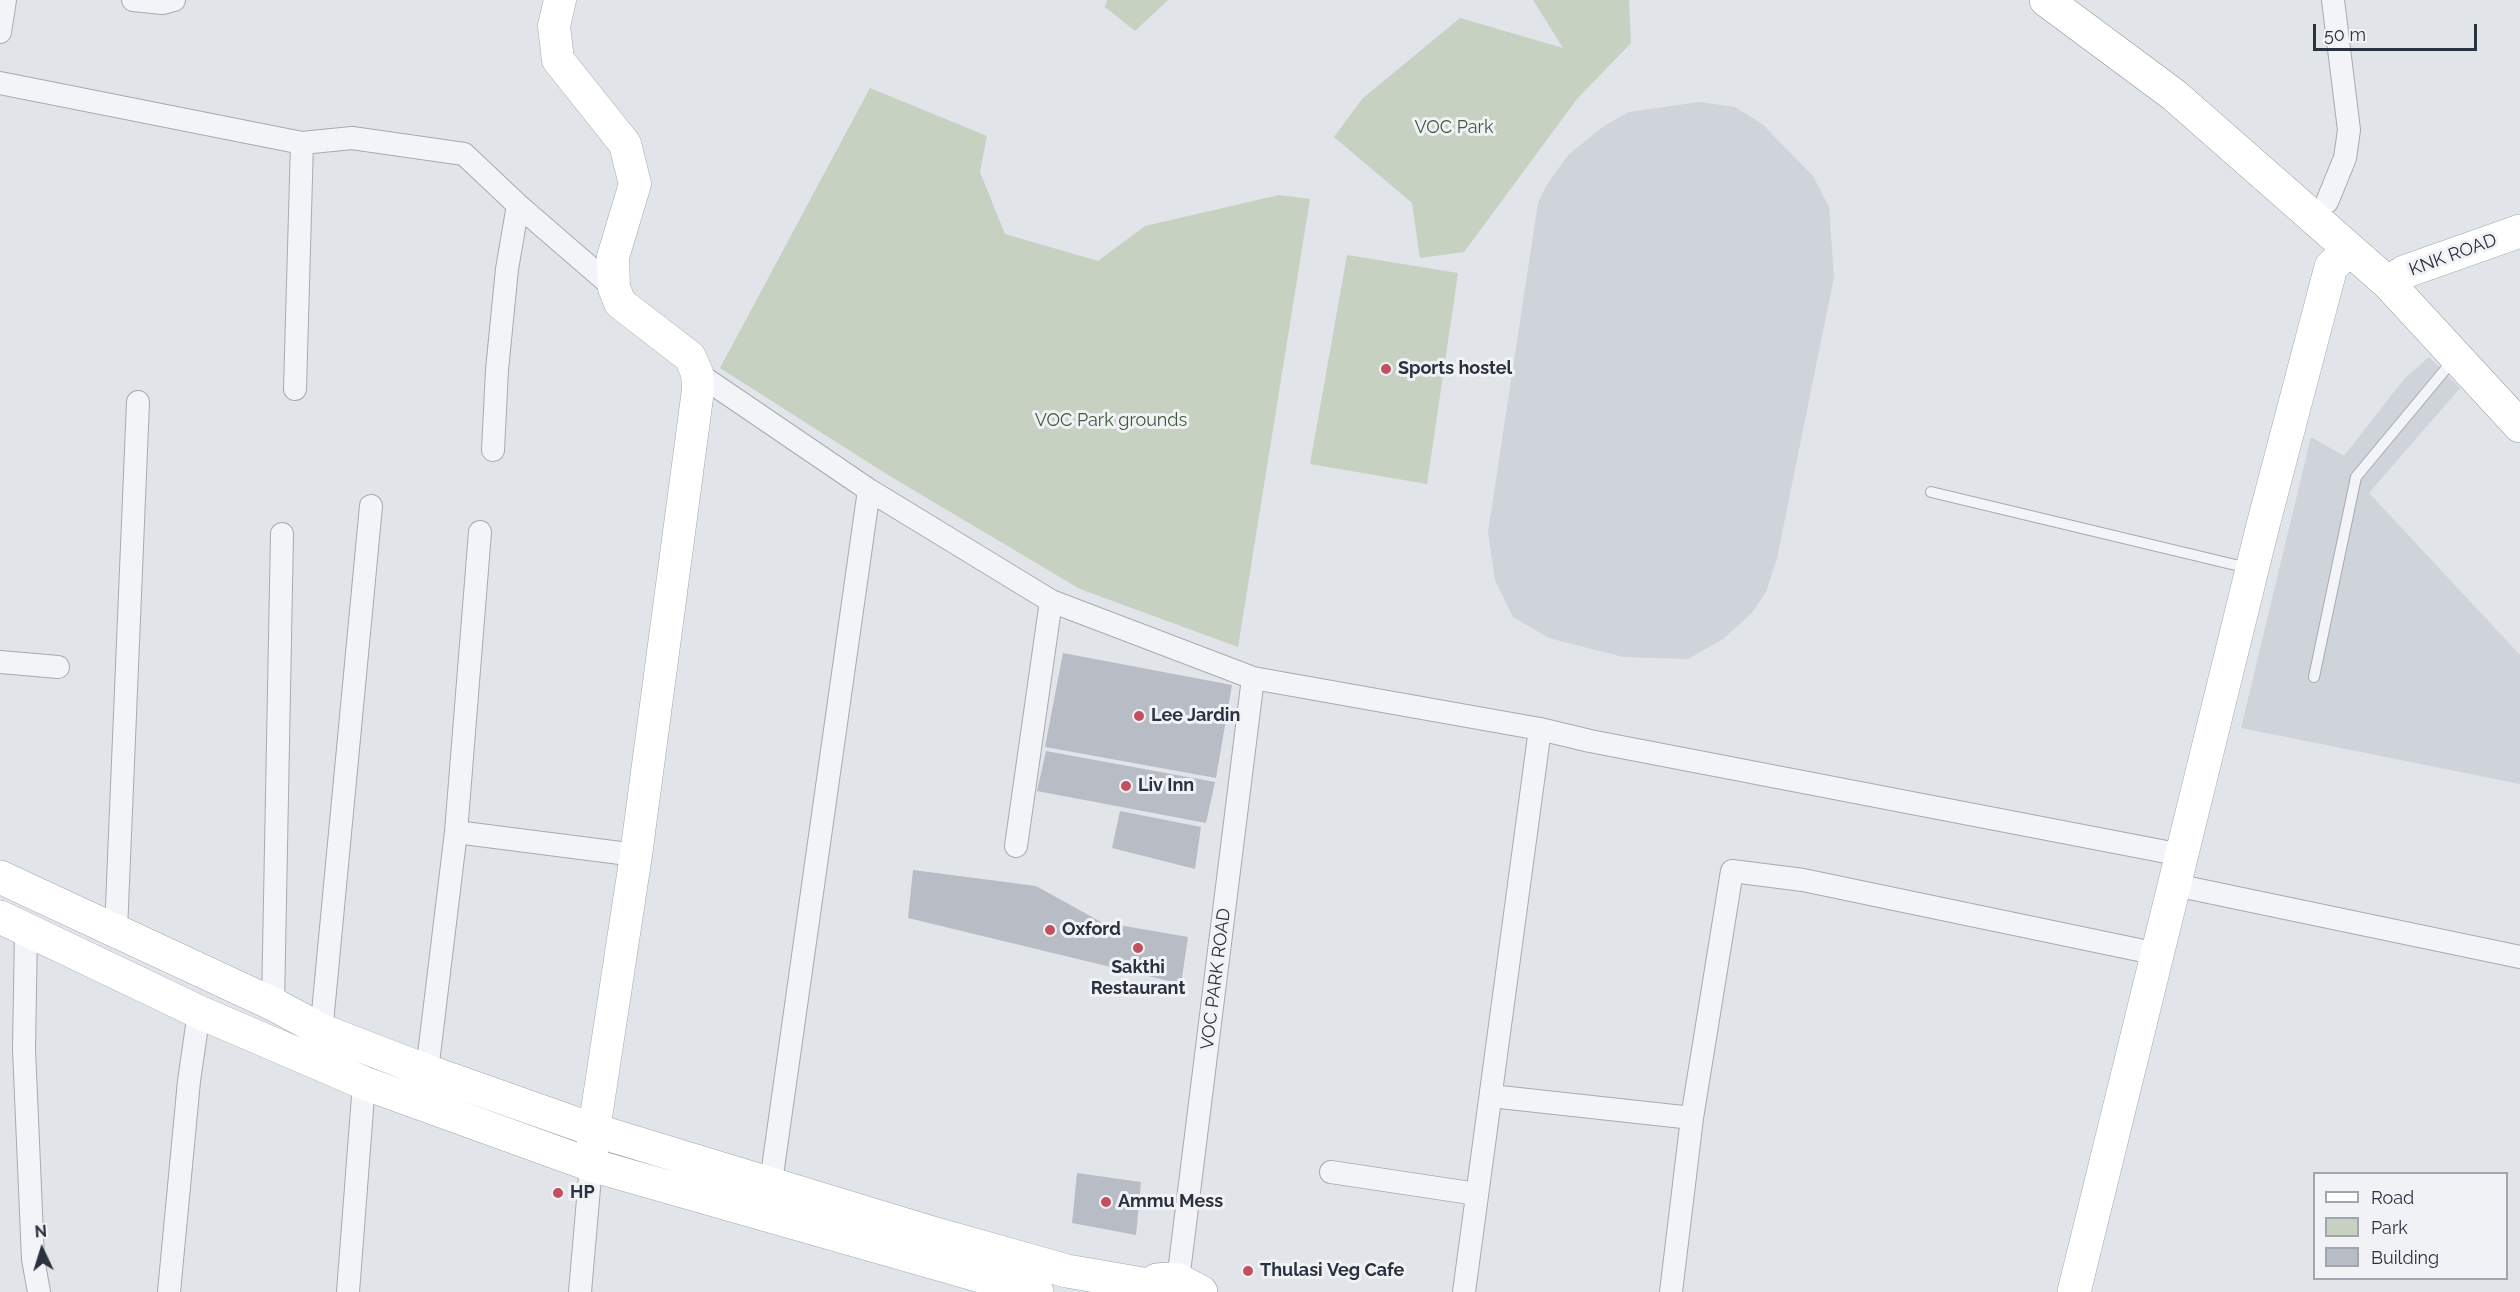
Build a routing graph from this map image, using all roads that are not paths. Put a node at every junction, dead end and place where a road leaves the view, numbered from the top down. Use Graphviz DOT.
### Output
graph roads {
  1 [pos="5,0"];
  2 [pos="133,0"];
  3 [pos="174,0"];
  4 [pos="560,0"];
  5 [pos="2046,0"];
  6 [pos="2075,0"];
  7 [pos="2333,0"];
  8 [pos="0,32"];
  9 [pos="0,83"];
  10 [pos="302,143"];
  11 [pos="2327,202"];
  12 [pos="518,204"];
  13 [pos="2520,231"];
  14 [pos="2348,250"];
  15 [pos="2396,277"];
  16 [pos="614,288"];
  17 [pos="2456,356"];
  18 [pos="697,373"];
  19 [pos="295,389"];
  20 [pos="2520,400"];
  21 [pos="138,402"];
  22 [pos="2520,426"];
  23 [pos="493,450"];
  24 [pos="869,490"];
  25 [pos="1931,492"];
  26 [pos="371,506"];
  27 [pos="480,532"];
  28 [pos="282,534"];
  29 [pos="2252,569"];
  30 [pos="1051,601"];
  31 [pos="0,662"];
  32 [pos="58,667"];
  33 [pos="2314,677"];
  34 [pos="1253,678"];
  35 [pos="1540,729"];
  36 [pos="456,832"];
  37 [pos="1016,846"];
  38 [pos="636,855"];
  39 [pos="2179,870"];
  40 [pos="0,877"];
  41 [pos="13,924"];
  42 [pos="116,930"];
  43 [pos="2158,954"];
  44 [pos="2520,957"];
  45 [pos="273,1004"];
  46 [pos="199,1012"];
  47 [pos="323,1031"];
  48 [pos="316,1063"];
  49 [pos="427,1071"];
  50 [pos="364,1083"];
  51 [pos="1491,1096"];
  52 [pos="1692,1118"];
  53 [pos="594,1130"];
  54 [pos="591,1165"];
  55 [pos="1330,1172"];
  56 [pos="771,1182"];
  57 [pos="1478,1194"];
  58 [pos="1178,1289"];
  59 [pos="39,1292"];
  60 [pos="169,1292"];
  61 [pos="348,1292"];
  62 [pos="580,1292"];
  63 [pos="1037,1292"];
  64 [pos="1464,1292"];
  65 [pos="1671,1292"];
  66 [pos="2074,1292"];
  1 -- 8 [label="street"];
  2 -- 3 [label="street"];
  4 -- 16 [label="main road"];
  5 -- 14 [label="main road"];
  6 -- 11 [label="main road"];
  7 -- 11 [label="street"];
  9 -- 10 [label="street"];
  10 -- 12 [label="street"];
  10 -- 19 [label="street"];
  11 -- 15 [label="main road"];
  12 -- 16 [label="street"];
  12 -- 23 [label="street"];
  13 -- 15 [label="main road, KNK ROAD"];
  14 -- 15 [label="main road"];
  14 -- 29 [label="main road"];
  15 -- 17 [label="main road"];
  15 -- 20 [label="main road"];
  16 -- 18 [label="main road"];
  17 -- 22 [label="main road"];
  17 -- 33 [label="lane"];
  18 -- 24 [label="street"];
  18 -- 38 [label="main road"];
  21 -- 42 [label="street"];
  24 -- 30 [label="street"];
  24 -- 56 [label="street"];
  25 -- 29 [label="lane"];
  26 -- 47 [label="street"];
  27 -- 36 [label="street"];
  28 -- 45 [label="street"];
  29 -- 39 [label="main road"];
  30 -- 34 [label="street"];
  30 -- 37 [label="street"];
  31 -- 32 [label="street"];
  34 -- 35 [label="street"];
  34 -- 58 [label="street, VOC PARK ROAD"];
  35 -- 39 [label="street"];
  35 -- 51 [label="street"];
  36 -- 38 [label="street"];
  36 -- 49 [label="street"];
  38 -- 53 [label="main road"];
  39 -- 43 [label="main road"];
  39 -- 44 [label="street"];
  40 -- 42 [label="main road"];
  41 -- 46 [label="main road"];
  41 -- 59 [label="street"];
  42 -- 45 [label="main road"];
  43 -- 52 [label="street"];
  43 -- 66 [label="main road"];
  45 -- 47 [label="main road"];
  46 -- 48 [label="main road"];
  46 -- 60 [label="street"];
  47 -- 48 [label="street"];
  47 -- 49 [label="main road"];
  48 -- 50 [label="main road"];
  49 -- 53 [label="main road"];
  50 -- 54 [label="main road"];
  50 -- 61 [label="street"];
  51 -- 52 [label="street"];
  51 -- 57 [label="street"];
  52 -- 65 [label="street"];
  53 -- 54 [label="main road"];
  53 -- 56 [label="main road"];
  54 -- 62 [label="street"];
  54 -- 63 [label="main road"];
  55 -- 57 [label="street"];
  56 -- 58 [label="main road"];
  57 -- 64 [label="street"];
}
